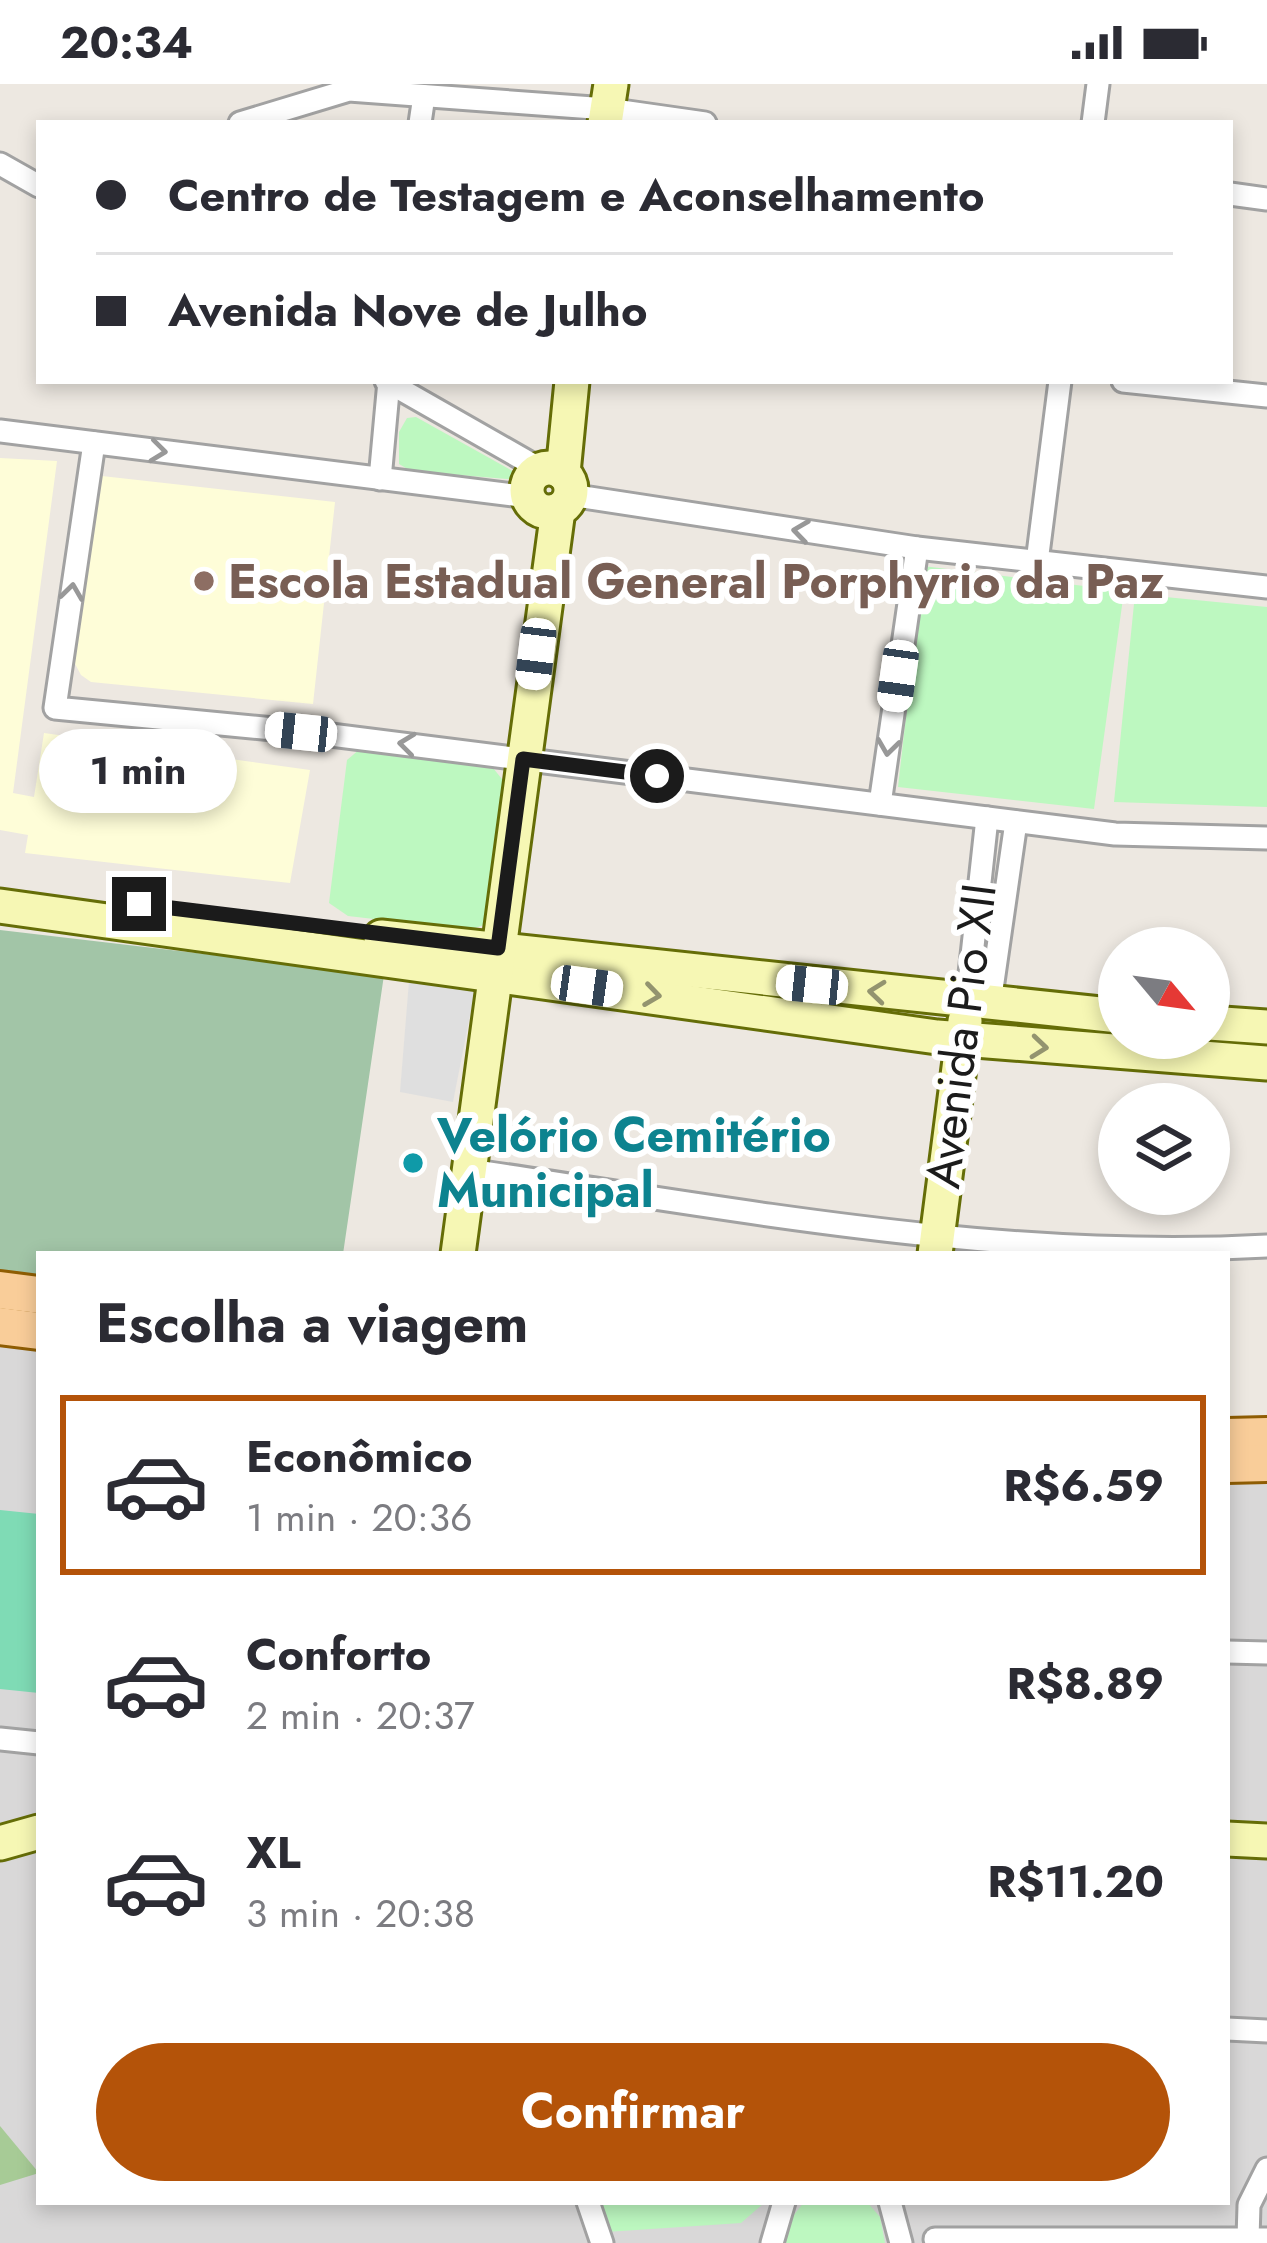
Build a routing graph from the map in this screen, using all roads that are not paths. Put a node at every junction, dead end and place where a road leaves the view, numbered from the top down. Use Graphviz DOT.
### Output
graph roads {
  1 [pos="1099,84"];
  2 [pos="424,96"];
  3 [pos="608,106"];
  4 [pos="250,120"];
  5 [pos="420,120"];
  6 [pos="688,120"];
  7 [pos="1094,120"];
  8 [pos="0,164"];
  9 [pos="36,184"];
  10 [pos="1233,194"];
  11 [pos="1267,199"];
  12 [pos="388,384"];
  13 [pos="391,384"];
  14 [pos="571,384"];
  15 [pos="1060,384"];
  16 [pos="1152,384"];
  17 [pos="1267,396"];
  18 [pos="0,431"];
  19 [pos="94,443"];
  20 [pos="380,479"];
  21 [pos="552,483"];
  22 [pos="917,548"];
  23 [pos="1036,562"];
  24 [pos="1267,587"];
  25 [pos="523,759"];
  26 [pos="880,804"];
  27 [pos="986,818"];
  28 [pos="1016,822"];
  29 [pos="1267,838"];
  30 [pos="0,884"];
  31 [pos="51,902"];
  32 [pos="0,906"];
  33 [pos="496,961"];
  34 [pos="979,1002"];
  35 [pos="1098,1014"];
  36 [pos="1230,1025"];
  37 [pos="1267,1028"];
  38 [pos="974,1041"];
  39 [pos="1267,1063"];
  40 [pos="469,1170"];
  41 [pos="947,1245"];
  42 [pos="1267,1246"];
  43 [pos="458,1251"];
  44 [pos="0,1290"];
  45 [pos="36,1295"];
  46 [pos="0,1326"];
  47 [pos="36,1331"];
  48 [pos="1267,1436"];
  49 [pos="1230,1437"];
  50 [pos="1267,1463"];
  51 [pos="1230,1464"];
  52 [pos="1230,1652"];
  53 [pos="1267,1653"];
  54 [pos="0,1739"];
  55 [pos="36,1743"];
  56 [pos="36,1833"];
  57 [pos="1230,1839"];
  58 [pos="1267,1841"];
  59 [pos="0,1843"];
  60 [pos="1230,2029"];
  61 [pos="1267,2031"];
  62 [pos="1267,2169"];
  63 [pos="589,2205"];
  64 [pos="783,2205"];
  65 [pos="891,2205"];
  66 [pos="935,2239"];
  67 [pos="1258,2239"];
  68 [pos="1043,2242"];
  69 [pos="1223,2242"];
  70 [pos="602,2243"];
  71 [pos="770,2243"];
  72 [pos="901,2243"];
  1 -- 7 [label="street"];
  2 -- 3 [label="street"];
  2 -- 4 [label="street"];
  2 -- 5 [label="street"];
  3 -- 6 [label="street"];
  8 -- 9 [label="street"];
  10 -- 11 [label="street"];
  12 -- 20 [label="street"];
  13 -- 21 [label="street"];
  14 -- 21 [label="street"];
  15 -- 23 [label="street"];
  16 -- 17 [label="street"];
  18 -- 19 [label="street"];
  19 -- 20 [label="street, one-way"];
  25 -- 19 [label="street, one-way"];
  20 -- 21 [label="street"];
  22 -- 21 [label="street, one-way"];
  21 -- 25 [label="street"];
  22 -- 23 [label="street"];
  22 -- 26 [label="street, one-way"];
  23 -- 24 [label="street"];
  25 -- 26 [label="street"];
  25 -- 33 [label="street"];
  26 -- 27 [label="street"];
  27 -- 28 [label="street"];
  27 -- 34 [label="street, Avenida Pio XII"];
  28 -- 29 [label="street"];
  28 -- 34 [label="street, Avenida Pio XII"];
  30 -- 31 [label="street"];
  31 -- 32 [label="street"];
  31 -- 33 [label="street"];
  34 -- 33 [label="street, one-way"];
  33 -- 38 [label="street, one-way"];
  33 -- 40 [label="street"];
  34 -- 35 [label="street"];
  34 -- 38 [label="street, Avenida Pio XII"];
  36 -- 37 [label="street"];
  38 -- 39 [label="street, one-way"];
  38 -- 41 [label="street, Avenida Pio XII"];
  40 -- 41 [label="street"];
  40 -- 43 [label="street"];
  41 -- 42 [label="street"];
  44 -- 45 [label="main road"];
  46 -- 47 [label="main road"];
  48 -- 49 [label="main road"];
  50 -- 51 [label="main road"];
  52 -- 53 [label="street"];
  54 -- 55 [label="street"];
  56 -- 59 [label="street"];
  57 -- 58 [label="street"];
  60 -- 61 [label="street"];
  62 -- 67 [label="street"];
  63 -- 70 [label="street"];
  64 -- 71 [label="street"];
  65 -- 72 [label="street"];
  66 -- 68 [label="street"];
  67 -- 69 [label="street"];
  68 -- 69 [label="street"];
}
